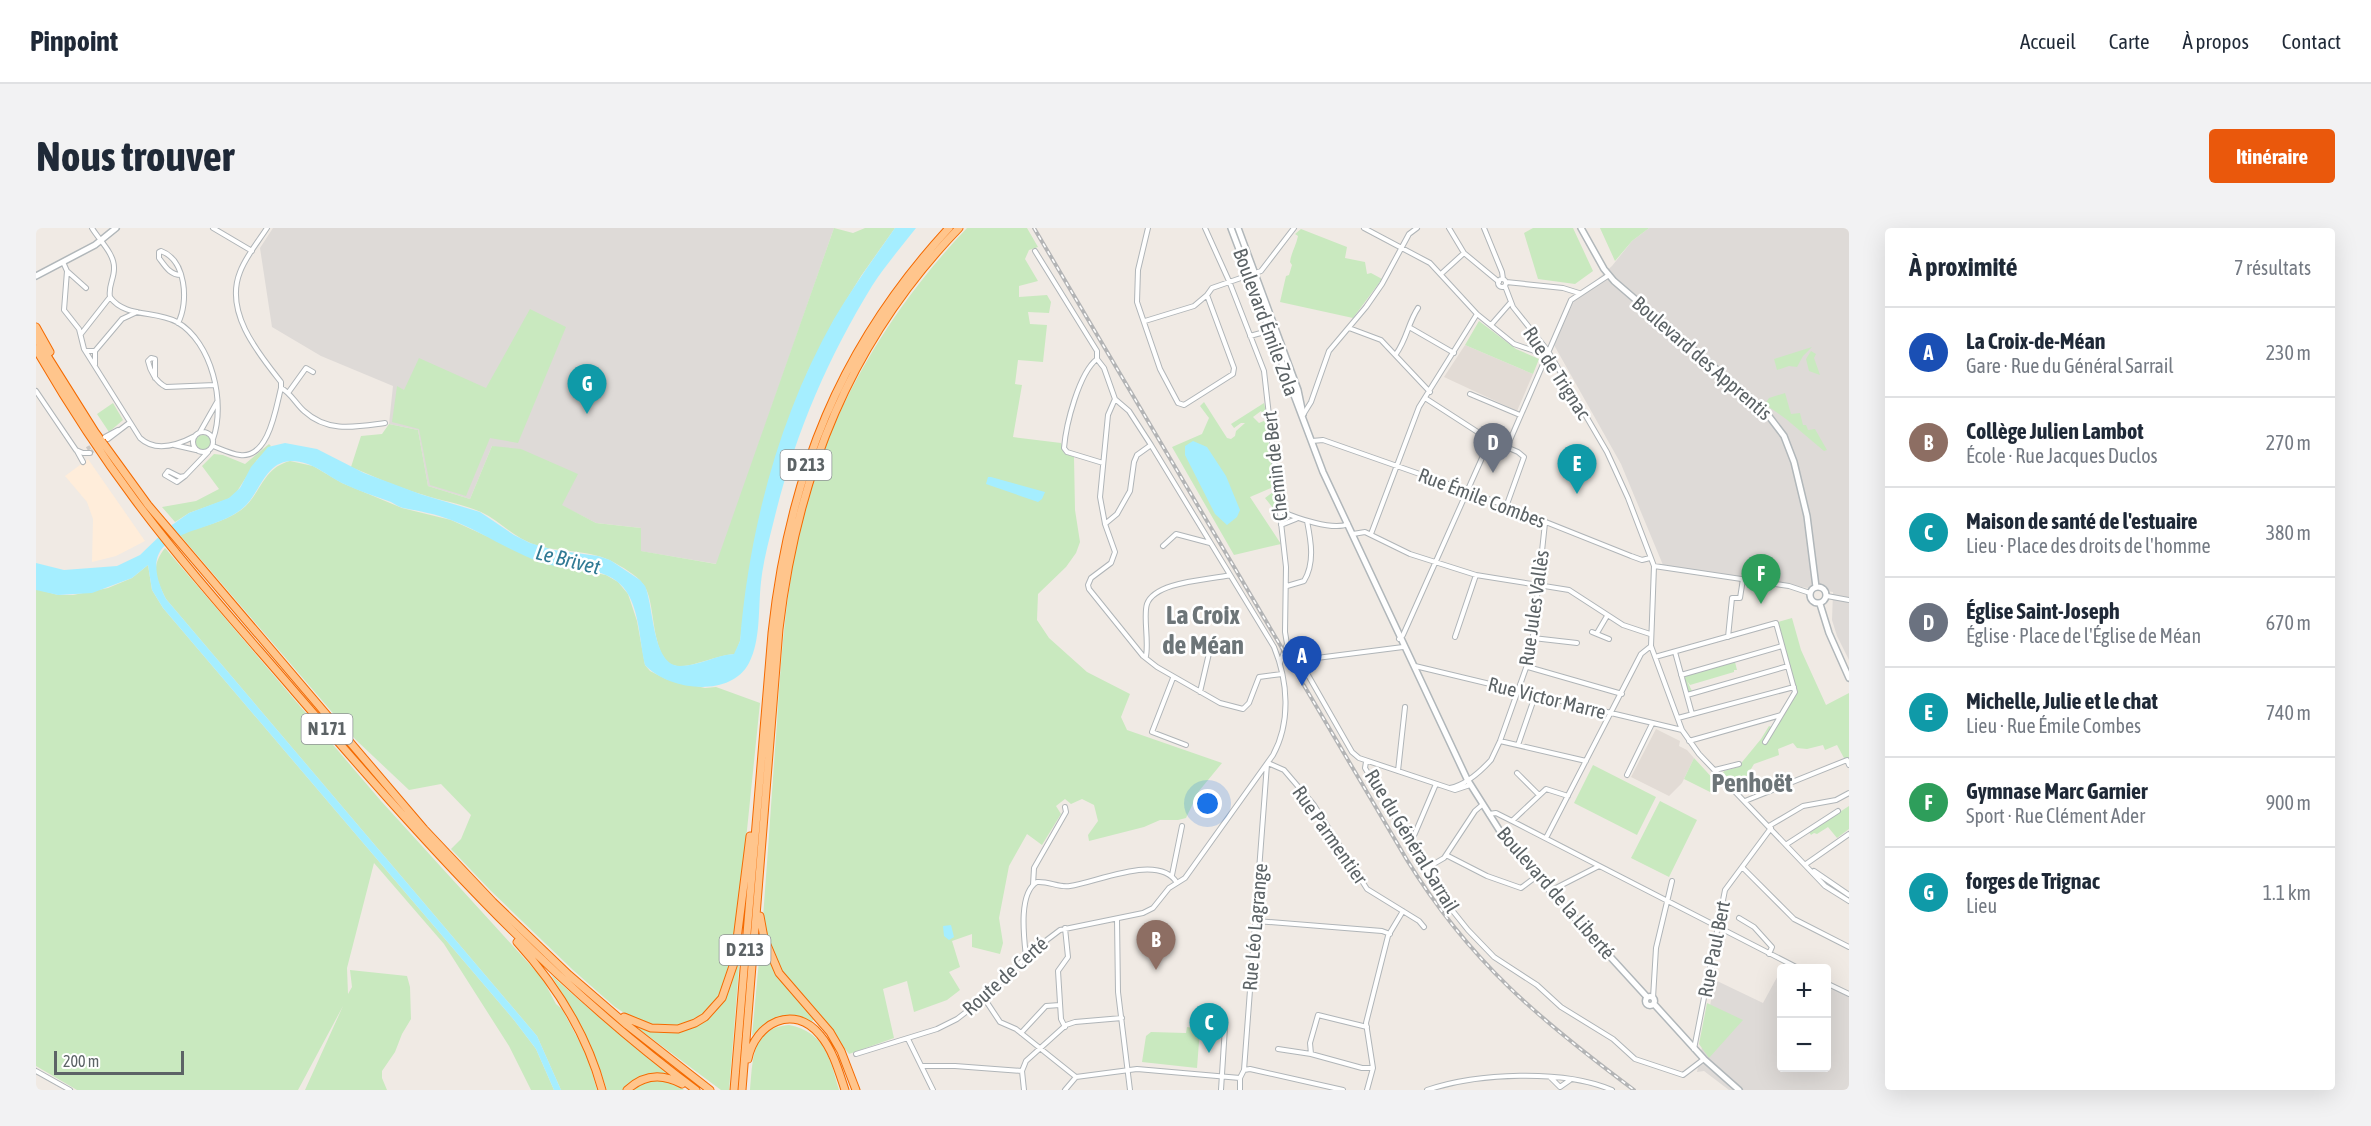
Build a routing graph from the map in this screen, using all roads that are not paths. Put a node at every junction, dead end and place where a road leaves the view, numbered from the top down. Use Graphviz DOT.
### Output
graph roads {
  1 [pos="92,228"];
  2 [pos="116,228"];
  3 [pos="213,228"];
  4 [pos="267,228"];
  5 [pos="949,228"];
  6 [pos="959,228"];
  7 [pos="1148,228"];
  8 [pos="1204,228"];
  9 [pos="1231,228"];
  10 [pos="1238,228"];
  11 [pos="1294,228"];
  12 [pos="1364,228"];
  13 [pos="1417,228"];
  14 [pos="1484,228"];
  15 [pos="1581,228"];
  16 [pos="1451,229"];
  17 [pos="101,241"];
  18 [pos="1402,248"];
  19 [pos="252,250"];
  20 [pos="1035,251"];
  21 [pos="1464,253"];
  22 [pos="63,262"];
  23 [pos="67,271"];
  24 [pos="1251,274"];
  25 [pos="1441,274"];
  26 [pos="1609,274"];
  27 [pos="181,275"];
  28 [pos="36,276"];
  29 [pos="1229,281"];
  30 [pos="1503,282"];
  31 [pos="86,288"];
  32 [pos="1580,293"];
  33 [pos="1207,295"];
  34 [pos="110,297"];
  35 [pos="1511,302"];
  36 [pos="120,308"];
  37 [pos="1418,308"];
  38 [pos="138,312"];
  39 [pos="1477,314"];
  40 [pos="122,319"];
  41 [pos="1145,321"];
  42 [pos="178,323"];
  43 [pos="1491,325"];
  44 [pos="36,327"];
  45 [pos="1409,327"];
  46 [pos="1349,328"];
  47 [pos="1268,330"];
  48 [pos="80,334"];
  49 [pos="1250,336"];
  50 [pos="36,338"];
  51 [pos="36,349"];
  52 [pos="86,351"];
  53 [pos="95,351"];
  54 [pos="1454,353"];
  55 [pos="1547,353"];
  56 [pos="1396,354"];
  57 [pos="36,357"];
  58 [pos="1097,359"];
  59 [pos="95,367"];
  60 [pos="313,372"];
  61 [pos="52,377"];
  62 [pos="155,378"];
  63 [pos="60,379"];
  64 [pos="215,385"];
  65 [pos="281,388"];
  66 [pos="36,391"];
  67 [pos="1430,392"];
  68 [pos="288,393"];
  69 [pos="1470,394"];
  70 [pos="1425,398"];
  71 [pos="1115,399"];
  72 [pos="217,402"];
  73 [pos="1520,415"];
  74 [pos="1303,416"];
  75 [pos="129,423"];
  76 [pos="385,423"];
  77 [pos="200,432"];
  78 [pos="195,436"];
  79 [pos="107,438"];
  80 [pos="213,439"];
  81 [pos="1490,440"];
  82 [pos="1312,441"];
  83 [pos="173,445"];
  84 [pos="1151,445"];
  85 [pos="213,446"];
  86 [pos="1507,447"];
  87 [pos="76,450"];
  88 [pos="196,450"];
  89 [pos="88,451"];
  90 [pos="208,452"];
  91 [pos="83,462"];
  92 [pos="1103,463"];
  93 [pos="198,464"];
  94 [pos="1398,466"];
  95 [pos="185,476"];
  96 [pos="1468,491"];
  97 [pos="1506,507"];
  98 [pos="1280,511"];
  99 [pos="1297,519"];
  100 [pos="1307,521"];
  101 [pos="1545,522"];
  102 [pos="1105,524"];
  103 [pos="1348,524"];
  104 [pos="1281,525"];
  105 [pos="160,526"];
  106 [pos="1353,534"];
  107 [pos="1371,534"];
  108 [pos="173,543"];
  109 [pos="1210,543"];
  110 [pos="1163,546"];
  111 [pos="1650,558"];
  112 [pos="1436,564"];
  113 [pos="1653,566"];
  114 [pos="1229,575"];
  115 [pos="1476,575"];
  116 [pos="1743,579"];
  117 [pos="1540,584"];
  118 [pos="1286,586"];
  119 [pos="1816,587"];
  120 [pos="1810,593"];
  121 [pos="1827,596"];
  122 [pos="1849,600"];
  123 [pos="1820,604"];
  124 [pos="1607,616"];
  125 [pos="1650,634"];
  126 [pos="1455,637"];
  127 [pos="1728,637"];
  128 [pos="1533,638"];
  129 [pos="1399,639"];
  130 [pos="1609,639"];
  131 [pos="1577,643"];
  132 [pos="1287,644"];
  133 [pos="1651,646"];
  134 [pos="1782,646"];
  135 [pos="1403,647"];
  136 [pos="1210,649"];
  137 [pos="1675,652"];
  138 [pos="1146,656"];
  139 [pos="1655,657"];
  140 [pos="1301,660"];
  141 [pos="1280,663"];
  142 [pos="1412,665"];
  143 [pos="1788,666"];
  144 [pos="1528,667"];
  145 [pos="1282,674"];
  146 [pos="1681,675"];
  147 [pos="1173,678"];
  148 [pos="1849,678"];
  149 [pos="1794,687"];
  150 [pos="1200,692"];
  151 [pos="1518,692"];
  152 [pos="1622,694"];
  153 [pos="1687,695"];
  154 [pos="1535,696"];
  155 [pos="1405,707"];
  156 [pos="1612,714"];
  157 [pos="1692,714"];
  158 [pos="1781,715"];
  159 [pos="1678,718"];
  160 [pos="1652,724"];
  161 [pos="1682,730"];
  162 [pos="1500,741"];
  163 [pos="1689,741"];
  164 [pos="1765,742"];
  165 [pos="1186,745"];
  166 [pos="1518,745"];
  167 [pos="1586,761"];
  168 [pos="1366,762"];
  169 [pos="1267,763"];
  170 [pos="1848,763"];
  171 [pos="1739,764"];
  172 [pos="1398,771"];
  173 [pos="1715,771"];
  174 [pos="1517,773"];
  175 [pos="1627,775"];
  176 [pos="1468,782"];
  177 [pos="1436,784"];
  178 [pos="1849,793"];
  179 [pos="1539,795"];
  180 [pos="1568,796"];
  181 [pos="1745,801"];
  182 [pos="1482,805"];
  183 [pos="1065,807"];
  184 [pos="757,811"];
  185 [pos="1838,812"];
  186 [pos="1487,814"];
  187 [pos="1501,816"];
  188 [pos="1512,821"];
  189 [pos="1493,822"];
  190 [pos="1182,826"];
  191 [pos="1770,827"];
  192 [pos="1849,834"];
  193 [pos="1546,838"];
  194 [pos="1409,842"];
  195 [pos="1786,844"];
  196 [pos="1446,855"];
  197 [pos="1806,864"];
  198 [pos="1600,866"];
  199 [pos="1742,867"];
  200 [pos="1425,869"];
  201 [pos="1172,875"];
  202 [pos="1537,876"];
  203 [pos="1672,881"];
  204 [pos="1177,883"];
  205 [pos="1033,885"];
  206 [pos="759,887"];
  207 [pos="1550,891"];
  208 [pos="1848,892"];
  209 [pos="1667,900"];
  210 [pos="1849,901"];
  211 [pos="1403,911"];
  212 [pos="1739,918"];
  213 [pos="1117,919"];
  214 [pos="1256,921"];
  215 [pos="1424,927"];
  216 [pos="1065,928"];
  217 [pos="1718,928"];
  218 [pos="512,932"];
  219 [pos="1390,934"];
  220 [pos="1849,940"];
  221 [pos="1848,946"];
  222 [pos="1769,954"];
  223 [pos="1026,958"];
  224 [pos="1788,964"];
  225 [pos="1831,985"];
  226 [pos="1849,994"];
  227 [pos="984,998"];
  228 [pos="1651,1000"];
  229 [pos="1060,1005"];
  230 [pos="608,1008"];
  231 [pos="1122,1018"];
  232 [pos="1065,1027"];
  233 [pos="1225,1027"];
  234 [pos="1367,1027"];
  235 [pos="1021,1033"];
  236 [pos="908,1039"];
  237 [pos="1039,1048"];
  238 [pos="1278,1049"];
  239 [pos="1694,1049"];
  240 [pos="856,1054"];
  241 [pos="1311,1054"];
  242 [pos="1704,1059"];
  243 [pos="922,1066"];
  244 [pos="1373,1068"];
  245 [pos="1129,1070"];
  246 [pos="1244,1070"];
  247 [pos="36,1071"];
  248 [pos="1022,1071"];
  249 [pos="1076,1077"];
  250 [pos="1222,1077"];
  251 [pos="1549,1077"];
  252 [pos="1240,1078"];
  253 [pos="1570,1080"];
  254 [pos="742,1089"];
  255 [pos="1560,1089"];
  256 [pos="70,1090"];
  257 [pos="602,1090"];
  258 [pos="627,1090"];
  259 [pos="691,1090"];
  260 [pos="696,1090"];
  261 [pos="710,1090"];
  262 [pos="734,1090"];
  263 [pos="845,1090"];
  264 [pos="855,1090"];
  265 [pos="933,1090"];
  266 [pos="1024,1090"];
  267 [pos="1065,1090"];
  268 [pos="1130,1090"];
  269 [pos="1221,1090"];
  270 [pos="1240,1090"];
  271 [pos="1343,1090"];
  272 [pos="1367,1090"];
  273 [pos="1427,1090"];
  274 [pos="1612,1090"];
  275 [pos="1739,1090"];
  1 -- 17 [label="street"];
  2 -- 17 [label="main road"];
  3 -- 19 [label="street"];
  4 -- 19 [label="street"];
  5 -- 184 [label="highway, D 213"];
  6 -- 206 [label="highway, D 213"];
  7 -- 41 [label="street"];
  8 -- 29 [label="street, Chemin de Bert"];
  9 -- 24 [label="main road, Boulevard Émile Zola"];
  10 -- 24 [label="main road, Boulevard Émile Zola"];
  11 -- 24 [label="street"];
  12 -- 18 [label="street"];
  13 -- 18 [label="street"];
  14 -- 30 [label="street"];
  15 -- 26 [label="main road, Boulevard des Apprentis"];
  16 -- 21 [label="street, Rue de Trignac"];
  17 -- 22 [label="main road"];
  17 -- 34 [label="street"];
  18 -- 25 [label="street"];
  18 -- 46 [label="street"];
  19 -- 65 [label="street"];
  20 -- 58 [label="street"];
  21 -- 25 [label="street"];
  21 -- 30 [label="street, Rue de Trignac"];
  22 -- 23 [label="street"];
  22 -- 28 [label="main road"];
  23 -- 31 [label="street"];
  23 -- 48 [label="street"];
  24 -- 29 [label="street"];
  24 -- 47 [label="main road, Boulevard Émile Zola"];
  24 -- 74 [label="main road, Boulevard Émile Zola"];
  25 -- 39 [label="street"];
  26 -- 32 [label="street"];
  26 -- 119 [label="main road, Boulevard des Apprentis"];
  27 -- 27 [label="street"];
  27 -- 42 [label="street"];
  29 -- 33 [label="street"];
  29 -- 49 [label="street, Chemin de Bert"];
  30 -- 32 [label="street"];
  30 -- 35 [label="street, Rue de Trignac"];
  32 -- 55 [label="street"];
  33 -- 41 [label="street"];
  33 -- 41 [label="street"];
  34 -- 36 [label="street"];
  34 -- 48 [label="street"];
  35 -- 43 [label="street"];
  35 -- 55 [label="street, Rue de Trignac"];
  36 -- 38 [label="street"];
  36 -- 40 [label="street"];
  37 -- 45 [label="street"];
  38 -- 40 [label="street"];
  38 -- 42 [label="street"];
  39 -- 43 [label="street"];
  39 -- 54 [label="street"];
  40 -- 53 [label="street"];
  42 -- 64 [label="street"];
  43 -- 55 [label="street"];
  44 -- 63 [label="highway"];
  45 -- 54 [label="street"];
  45 -- 56 [label="street"];
  46 -- 56 [label="street"];
  46 -- 74 [label="street"];
  47 -- 49 [label="street"];
  47 -- 74 [label="main road, Boulevard Émile Zola"];
  48 -- 52 [label="street"];
  49 -- 98 [label="street, Chemin de Bert"];
  50 -- 63 [label="highway, N 171"];
  51 -- 61 [label="highway, N 171"];
  52 -- 53 [label="street"];
  52 -- 59 [label="street"];
  53 -- 59 [label="street"];
  54 -- 67 [label="street"];
  55 -- 73 [label="street"];
  55 -- 111 [label="street, Rue de Trignac"];
  56 -- 67 [label="street"];
  57 -- 61 [label="highway"];
  58 -- 71 [label="street"];
  58 -- 92 [label="street"];
  59 -- 75 [label="street"];
  60 -- 68 [label="street"];
  61 -- 105 [label="highway, N 171"];
  62 -- 62 [label="street"];
  62 -- 64 [label="street"];
  63 -- 105 [label="highway, N 171"];
  64 -- 72 [label="street"];
  65 -- 68 [label="street"];
  65 -- 85 [label="street"];
  66 -- 87 [label="street"];
  67 -- 70 [label="street"];
  68 -- 76 [label="street"];
  69 -- 73 [label="street"];
  70 -- 81 [label="street"];
  70 -- 94 [label="street"];
  71 -- 84 [label="street, Route de Certé"];
  71 -- 92 [label="street"];
  72 -- 77 [label="street"];
  72 -- 80 [label="street"];
  73 -- 86 [label="street"];
  74 -- 82 [label="main road, Boulevard Émile Zola"];
  75 -- 79 [label="street"];
  75 -- 83 [label="street"];
  77 -- 78 [label="street"];
  77 -- 80 [label="street"];
  78 -- 83 [label="street"];
  78 -- 88 [label="street"];
  80 -- 85 [label="street"];
  81 -- 86 [label="street"];
  81 -- 96 [label="street"];
  82 -- 94 [label="street, Rue Émile Combes"];
  82 -- 103 [label="main road, Boulevard Émile Zola"];
  83 -- 88 [label="street"];
  84 -- 102 [label="street"];
  84 -- 109 [label="street, Route de Certé"];
  85 -- 90 [label="street"];
  86 -- 97 [label="street"];
  87 -- 89 [label="street"];
  87 -- 91 [label="street"];
  88 -- 90 [label="street"];
  88 -- 93 [label="street"];
  90 -- 93 [label="street"];
  92 -- 102 [label="street"];
  93 -- 95 [label="street"];
  94 -- 96 [label="street, Rue Émile Combes"];
  94 -- 107 [label="street"];
  95 -- 95 [label="street"];
  96 -- 97 [label="street, Rue Émile Combes"];
  96 -- 112 [label="street"];
  97 -- 101 [label="street, Rue Émile Combes"];
  98 -- 99 [label="street"];
  98 -- 104 [label="street, Chemin de Bert"];
  99 -- 100 [label="street"];
  99 -- 104 [label="street"];
  100 -- 103 [label="street"];
  100 -- 118 [label="street"];
  101 -- 111 [label="street, Rue Émile Combes"];
  101 -- 117 [label="street, Rue Jules Vallès"];
  102 -- 138 [label="street"];
  103 -- 106 [label="main road, Boulevard Émile Zola"];
  104 -- 118 [label="street, Chemin de Bert"];
  105 -- 108 [label="highway, N 171"];
  106 -- 107 [label="street"];
  106 -- 129 [label="main road, Boulevard Émile Zola"];
  107 -- 112 [label="street"];
  108 -- 218 [label="highway, N 171"];
  108 -- 230 [label="highway, N 171"];
  109 -- 110 [label="street"];
  109 -- 114 [label="street, Route de Certé"];
  111 -- 113 [label="street, Rue de Trignac"];
  112 -- 115 [label="street"];
  112 -- 129 [label="street"];
  113 -- 116 [label="street"];
  113 -- 125 [label="street, Rue de Trignac"];
  114 -- 138 [label="street"];
  114 -- 141 [label="street, Route de Certé"];
  115 -- 117 [label="street"];
  115 -- 126 [label="street"];
  116 -- 120 [label="street"];
  116 -- 127 [label="street"];
  117 -- 124 [label="street"];
  117 -- 128 [label="street, Rue Jules Vallès"];
  118 -- 132 [label="street, Chemin de Bert"];
  119 -- 120 [label="main road"];
  119 -- 121 [label="main road"];
  120 -- 123 [label="main road"];
  121 -- 122 [label="street"];
  121 -- 123 [label="main road"];
  123 -- 148 [label="main road"];
  124 -- 125 [label="street"];
  124 -- 130 [label="street"];
  125 -- 133 [label="street, Rue de Trignac"];
  127 -- 134 [label="street"];
  127 -- 137 [label="street"];
  128 -- 131 [label="street"];
  128 -- 144 [label="street, Rue Jules Vallès"];
  129 -- 135 [label="main road, Boulevard Émile Zola"];
  132 -- 140 [label="street, Rue du Général Sarrail"];
  132 -- 141 [label="street"];
  133 -- 139 [label="street, Rue de Trignac"];
  133 -- 152 [label="street"];
  134 -- 143 [label="street"];
  134 -- 146 [label="street"];
  135 -- 140 [label="street"];
  135 -- 142 [label="main road, Boulevard Émile Zola"];
  136 -- 150 [label="street"];
  137 -- 139 [label="street"];
  137 -- 146 [label="street"];
  138 -- 147 [label="street"];
  139 -- 159 [label="street, Rue de Trignac"];
  140 -- 168 [label="street, Rue du Général Sarrail"];
  141 -- 145 [label="street, Route de Certé"];
  142 -- 151 [label="street, Rue Victor Marre"];
  142 -- 176 [label="main road, Boulevard de la Liberté"];
  143 -- 149 [label="street"];
  143 -- 153 [label="street"];
  144 -- 151 [label="street, Rue Jules Vallès"];
  144 -- 152 [label="street"];
  145 -- 150 [label="street"];
  145 -- 169 [label="street, Route de Certé"];
  146 -- 153 [label="street"];
  147 -- 150 [label="street"];
  147 -- 165 [label="street"];
  149 -- 157 [label="street"];
  149 -- 158 [label="street"];
  151 -- 154 [label="street, Rue Victor Marre"];
  151 -- 162 [label="street, Rue Jules Vallès"];
  152 -- 156 [label="street"];
  153 -- 157 [label="street"];
  154 -- 156 [label="street, Rue Victor Marre"];
  154 -- 166 [label="street"];
  155 -- 172 [label="street"];
  156 -- 160 [label="street, Rue Victor Marre"];
  156 -- 167 [label="street"];
  157 -- 159 [label="street"];
  158 -- 163 [label="street"];
  158 -- 164 [label="street"];
  159 -- 161 [label="street, Rue de Trignac"];
  160 -- 161 [label="street, Rue Victor Marre"];
  160 -- 175 [label="street"];
  161 -- 163 [label="street, Rue de Trignac"];
  162 -- 166 [label="street"];
  162 -- 176 [label="street, Rue Jules Vallès"];
  163 -- 173 [label="street, Rue de Trignac"];
  166 -- 167 [label="street"];
  167 -- 180 [label="street"];
  168 -- 172 [label="street"];
  168 -- 194 [label="street, Rue du Général Sarrail"];
  169 -- 204 [label="street, Route de Certé"];
  169 -- 211 [label="street, Rue Parmentier"];
  169 -- 214 [label="street, Rue Léo Lagrange"];
  170 -- 181 [label="street"];
  171 -- 173 [label="street"];
  172 -- 177 [label="street"];
  173 -- 181 [label="street, Rue de Trignac"];
  174 -- 179 [label="street"];
  176 -- 177 [label="street"];
  176 -- 182 [label="main road, Boulevard de la Liberté"];
  177 -- 194 [label="street"];
  178 -- 191 [label="street"];
  179 -- 180 [label="street"];
  179 -- 188 [label="street"];
  180 -- 193 [label="street"];
  181 -- 191 [label="street, Rue de Trignac"];
  182 -- 186 [label="main road, Boulevard de la Liberté"];
  182 -- 196 [label="street"];
  183 -- 205 [label="street"];
  184 -- 230 [label="highway"];
  184 -- 262 [label="highway, D 213"];
  185 -- 195 [label="street"];
  186 -- 187 [label="street"];
  186 -- 189 [label="main road, Boulevard de la Liberté"];
  187 -- 188 [label="street"];
  187 -- 189 [label="street"];
  188 -- 193 [label="street"];
  189 -- 202 [label="main road, Boulevard de la Liberté"];
  190 -- 201 [label="street"];
  191 -- 195 [label="street, Rue de Trignac"];
  191 -- 199 [label="street, Rue Paul Bert"];
  192 -- 197 [label="street"];
  193 -- 198 [label="street"];
  194 -- 200 [label="street, Rue du Général Sarrail"];
  195 -- 197 [label="street, Rue de Trignac"];
  196 -- 200 [label="street"];
  196 -- 202 [label="street"];
  197 -- 208 [label="street, Rue de Trignac"];
  197 -- 210 [label="street, Rue de Trignac"];
  198 -- 207 [label="street"];
  198 -- 209 [label="street"];
  199 -- 217 [label="street, Rue Paul Bert"];
  199 -- 221 [label="street"];
  200 -- 242 [label="street, Rue du Général Sarrail"];
  201 -- 204 [label="street"];
  201 -- 205 [label="street"];
  202 -- 207 [label="main road, Boulevard de la Liberté"];
  203 -- 209 [label="street"];
  204 -- 213 [label="street, Route de Certé"];
  205 -- 223 [label="street"];
  206 -- 254 [label="highway, D 213"];
  206 -- 264 [label="highway"];
  207 -- 228 [label="main road, Boulevard de la Liberté"];
  209 -- 217 [label="street"];
  209 -- 228 [label="street"];
  211 -- 215 [label="street, Rue Parmentier"];
  211 -- 219 [label="street"];
  212 -- 222 [label="street"];
  213 -- 216 [label="street, Route de Certé"];
  213 -- 231 [label="street"];
  214 -- 219 [label="street"];
  214 -- 246 [label="street, Rue Léo Lagrange"];
  216 -- 223 [label="street, Route de Certé"];
  216 -- 229 [label="street"];
  217 -- 222 [label="street"];
  217 -- 239 [label="street, Rue Paul Bert"];
  218 -- 257 [label="highway"];
  218 -- 260 [label="highway, N 171"];
  219 -- 234 [label="street"];
  220 -- 221 [label="street"];
  222 -- 224 [label="street"];
  223 -- 227 [label="street, Route de Certé"];
  225 -- 226 [label="street"];
  227 -- 235 [label="street"];
  227 -- 236 [label="street, Route de Certé"];
  228 -- 239 [label="main road, Boulevard de la Liberté"];
  229 -- 232 [label="street"];
  229 -- 235 [label="street"];
  230 -- 261 [label="highway, N 171"];
  231 -- 232 [label="street"];
  231 -- 245 [label="street"];
  232 -- 237 [label="street"];
  233 -- 250 [label="street"];
  234 -- 241 [label="street"];
  234 -- 244 [label="street"];
  235 -- 237 [label="street"];
  236 -- 240 [label="street, Route de Certé"];
  236 -- 243 [label="street"];
  237 -- 248 [label="street"];
  237 -- 249 [label="street"];
  238 -- 241 [label="street"];
  239 -- 242 [label="main road, Boulevard de la Liberté"];
  241 -- 244 [label="street"];
  242 -- 275 [label="main road, Boulevard de la Liberté"];
  243 -- 248 [label="street"];
  243 -- 265 [label="street"];
  244 -- 272 [label="street"];
  245 -- 249 [label="street"];
  245 -- 250 [label="street"];
  245 -- 268 [label="street"];
  246 -- 252 [label="street, Rue Léo Lagrange"];
  246 -- 271 [label="street"];
  247 -- 256 [label="street"];
  248 -- 266 [label="street"];
  249 -- 267 [label="street"];
  250 -- 252 [label="street"];
  250 -- 269 [label="street"];
  251 -- 253 [label="street"];
  251 -- 255 [label="street"];
  251 -- 273 [label="street"];
  252 -- 270 [label="street, Rue Léo Lagrange"];
  253 -- 255 [label="street"];
  253 -- 274 [label="street"];
  254 -- 263 [label="highway"];
  258 -- 259 [label="highway"];
}
